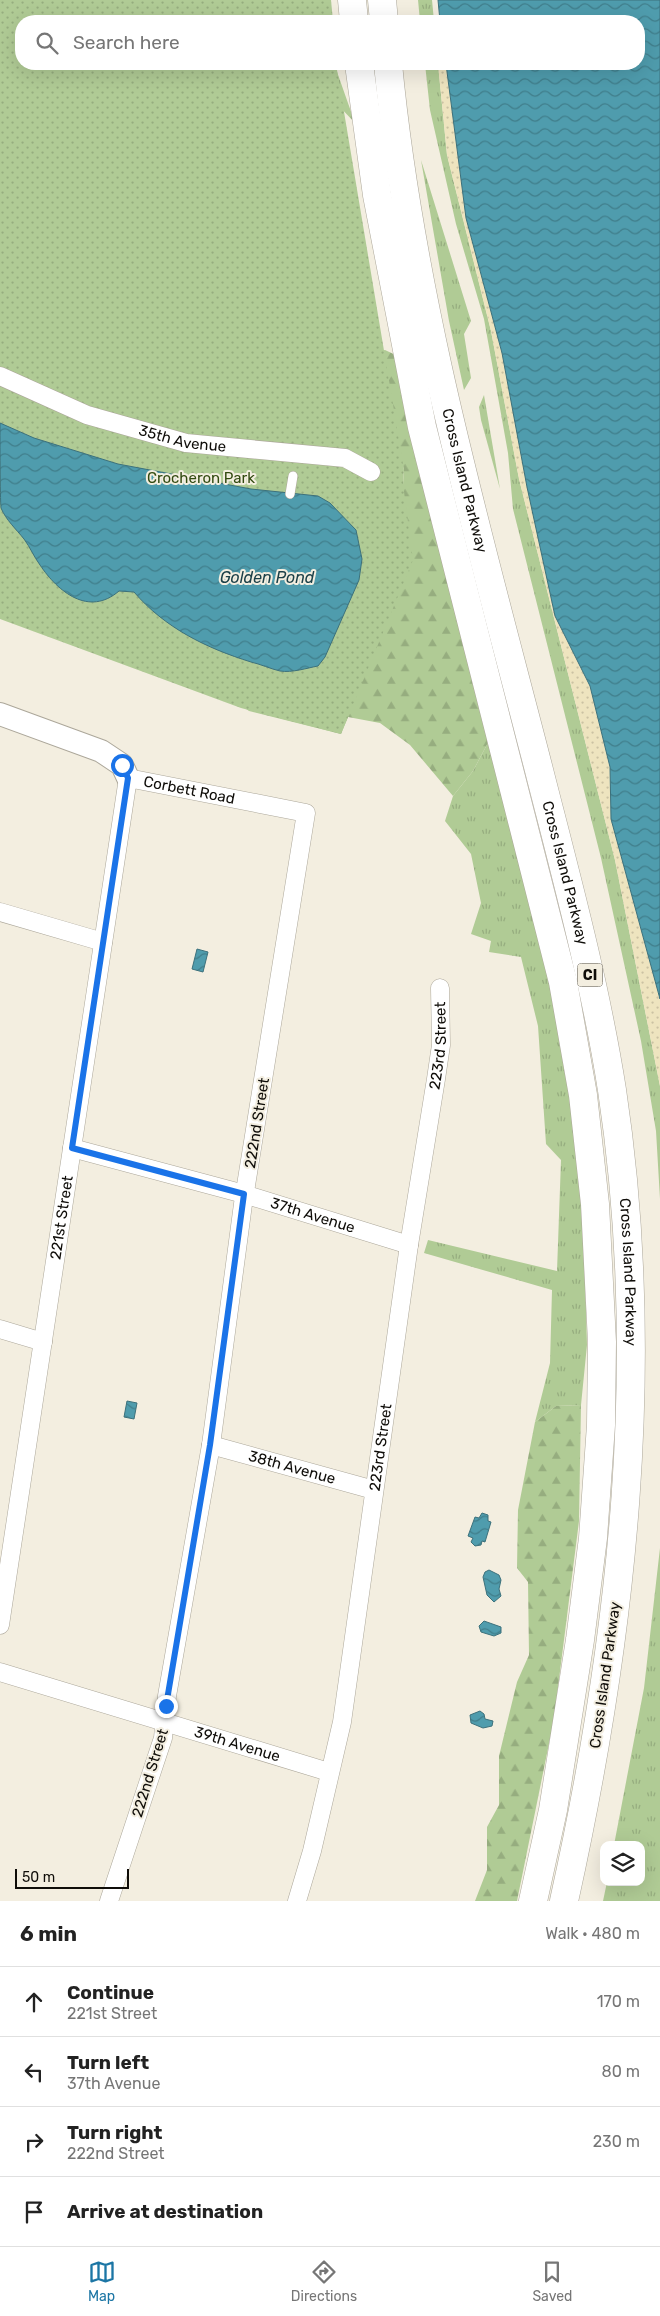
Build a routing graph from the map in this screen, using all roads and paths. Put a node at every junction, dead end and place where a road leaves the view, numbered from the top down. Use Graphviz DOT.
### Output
graph roads {
  1 [pos="352,0"];
  2 [pos="382,0"];
  3 [pos="353,15"];
  4 [pos="383,15"];
  5 [pos="360,70"];
  6 [pos="389,70"];
  7 [pos="0,376"];
  8 [pos="371,472"];
  9 [pos="292,476"];
  10 [pos="290,494"];
  11 [pos="0,714"];
  12 [pos="128,778"];
  13 [pos="306,813"];
  14 [pos="0,912"];
  15 [pos="103,942"];
  16 [pos="440,988"];
  17 [pos="72,1148"];
  18 [pos="244,1194"];
  19 [pos="409,1245"];
  20 [pos="0,1329"];
  21 [pos="43,1342"];
  22 [pos="210,1445"];
  23 [pos="374,1490"];
  24 [pos="0,1625"];
  25 [pos="0,1672"];
  26 [pos="165,1723"];
  27 [pos="329,1772"];
  28 [pos="110,1901"];
  29 [pos="297,1901"];
  30 [pos="534,1901"];
  31 [pos="564,1901"];
  1 -- 3 [label="highway"];
  2 -- 4 [label="highway"];
  5 -- 30 [label="highway, Cross Island Parkway / CI"];
  6 -- 31 [label="highway, Cross Island Parkway / CI"];
  7 -- 8 [label="street, 35th Avenue"];
  9 -- 10 [label="lane"];
  11 -- 12 [label="street, Corbett Road"];
  12 -- 13 [label="street, Corbett Road"];
  12 -- 15 [label="street, 221st Street"];
  13 -- 18 [label="street, 222nd Street"];
  14 -- 15 [label="street"];
  15 -- 17 [label="street, 221st Street"];
  16 -- 19 [label="street, 223rd Street"];
  17 -- 18 [label="street, 37th Avenue"];
  17 -- 21 [label="street, 221st Street"];
  18 -- 19 [label="street, 37th Avenue"];
  18 -- 22 [label="street, 222nd Street"];
  19 -- 23 [label="street, 223rd Street"];
  20 -- 21 [label="street"];
  21 -- 24 [label="street, 221st Street"];
  22 -- 23 [label="street, 38th Avenue"];
  22 -- 26 [label="street, 222nd Street"];
  23 -- 27 [label="street, 223rd Street"];
  25 -- 26 [label="street, 39th Avenue"];
  26 -- 27 [label="street, 39th Avenue"];
  26 -- 28 [label="street, 222nd Street"];
  27 -- 29 [label="street, 223rd Street"];
}
